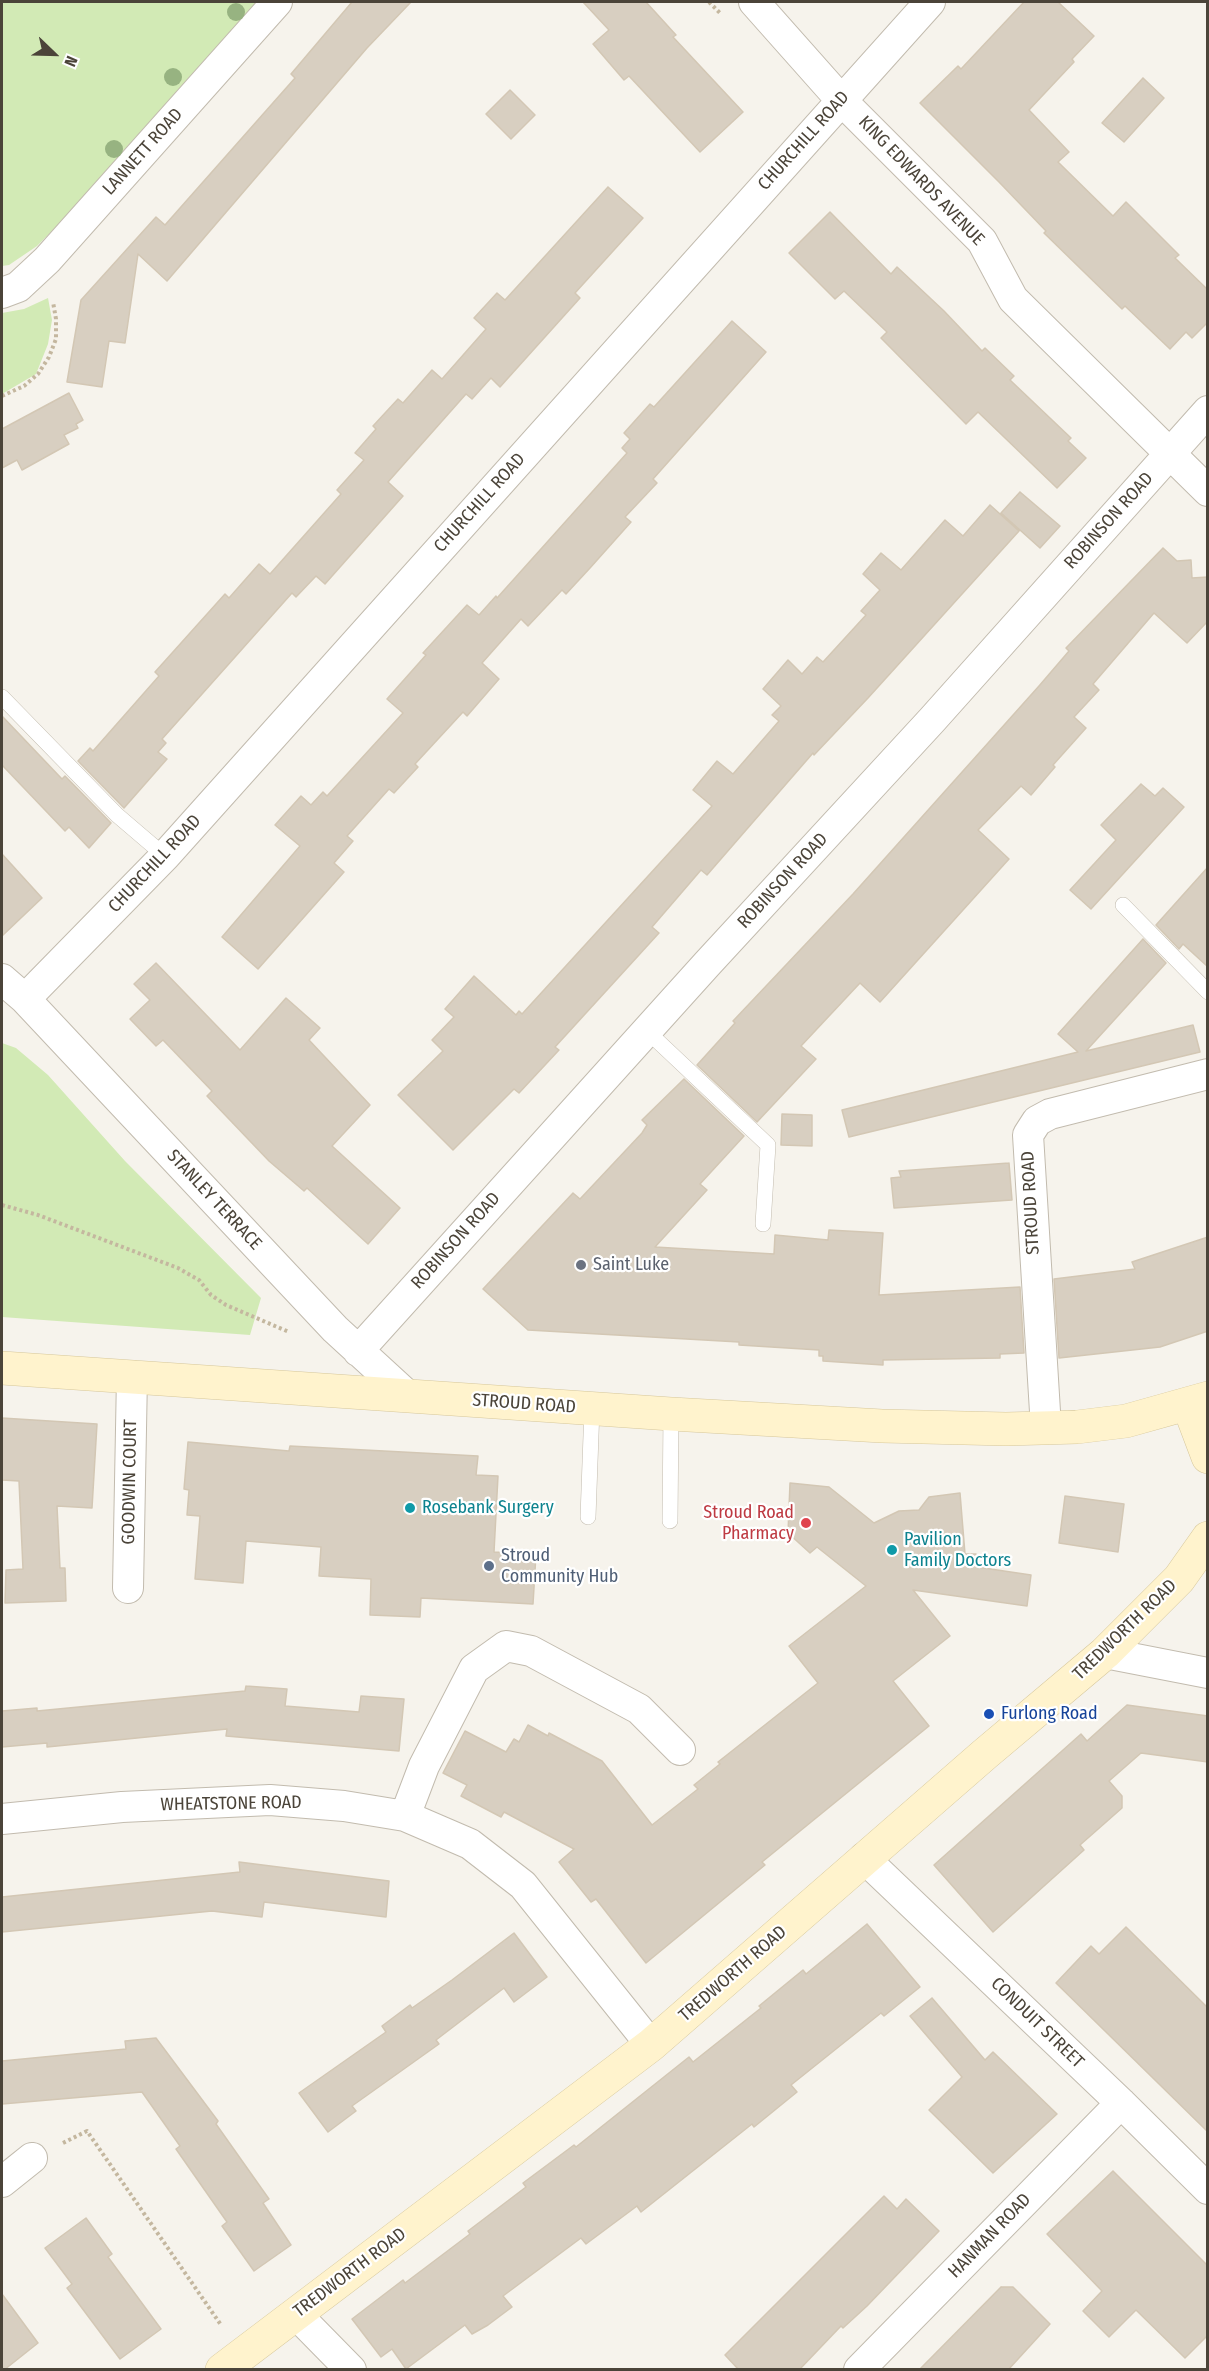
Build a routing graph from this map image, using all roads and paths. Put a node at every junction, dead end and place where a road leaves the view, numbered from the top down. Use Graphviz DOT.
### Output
graph roads {
  1 [pos="277,2"];
  2 [pos="754,2"];
  3 [pos="922,10"];
  4 [pos="841,100"];
  5 [pos="39,268"];
  6 [pos="2,293"];
  7 [pos="2,396"];
  8 [pos="1205,413"];
  9 [pos="1169,453"];
  10 [pos="1208,491"];
  11 [pos="2,697"];
  12 [pos="165,856"];
  13 [pos="1123,905"];
  14 [pos="2,979"];
  15 [pos="1208,992"];
  16 [pos="25,999"];
  17 [pos="647,1031"];
  18 [pos="1208,1074"];
  19 [pos="2,1205"];
  20 [pos="763,1224"];
  21 [pos="335,1329"];
  22 [pos="358,1351"];
  23 [pos="2,1368"];
  24 [pos="132,1376"];
  25 [pos="408,1396"];
  26 [pos="1198,1401"];
  27 [pos="592,1408"];
  28 [pos="671,1414"];
  29 [pos="1046,1428"];
  30 [pos="1208,1457"];
  31 [pos="588,1517"];
  32 [pos="670,1521"];
  33 [pos="1208,1538"];
  34 [pos="128,1588"];
  35 [pos="1106,1653"];
  36 [pos="1208,1673"];
  37 [pos="680,1750"];
  38 [pos="405,1816"];
  39 [pos="2,1819"];
  40 [pos="864,1858"];
  41 [pos="651,2045"];
  42 [pos="1121,2103"];
  43 [pos="32,2158"];
  44 [pos="2,2182"];
  45 [pos="1208,2189"];
  46 [pos="296,2314"];
  47 [pos="232,2362"];
  48 [pos="351,2370"];
  49 [pos="859,2370"];
  1 -- 5 [label="street, LANNETT ROAD"];
  2 -- 4 [label="street, KING EDWARDS AVENUE"];
  3 -- 4 [label="street, CHURCHILL ROAD"];
  4 -- 9 [label="street, KING EDWARDS AVENUE"];
  4 -- 12 [label="street, CHURCHILL ROAD"];
  5 -- 6 [label="street, LANNETT ROAD"];
  5 -- 7 [label="path"];
  8 -- 9 [label="street, ROBINSON ROAD"];
  9 -- 10 [label="street, KING EDWARDS AVENUE"];
  9 -- 17 [label="street, ROBINSON ROAD"];
  11 -- 12 [label="lane"];
  12 -- 16 [label="street, CHURCHILL ROAD"];
  13 -- 15 [label="lane"];
  14 -- 16 [label="street, STANLEY TERRACE"];
  16 -- 21 [label="street, STANLEY TERRACE"];
  17 -- 20 [label="lane"];
  17 -- 22 [label="street, ROBINSON ROAD"];
  18 -- 29 [label="street, STROUD ROAD"];
  19 -- 21 [label="path"];
  21 -- 22 [label="street, STANLEY TERRACE"];
  22 -- 25 [label="street, STANLEY TERRACE"];
  23 -- 24 [label="street, STROUD ROAD"];
  24 -- 25 [label="street, STROUD ROAD"];
  24 -- 34 [label="street, GOODWIN COURT"];
  25 -- 27 [label="street, STROUD ROAD"];
  26 -- 29 [label="street, STROUD ROAD"];
  26 -- 30 [label="street"];
  27 -- 28 [label="street, STROUD ROAD"];
  27 -- 31 [label="lane"];
  28 -- 29 [label="street, STROUD ROAD"];
  28 -- 32 [label="lane"];
  33 -- 35 [label="street, TREDWORTH ROAD"];
  35 -- 36 [label="street"];
  35 -- 40 [label="street, TREDWORTH ROAD"];
  37 -- 38 [label="street"];
  38 -- 39 [label="street, WHEATSTONE ROAD"];
  38 -- 41 [label="street, WHEATSTONE ROAD"];
  40 -- 41 [label="street, TREDWORTH ROAD"];
  40 -- 42 [label="street, CONDUIT STREET"];
  41 -- 46 [label="street, TREDWORTH ROAD"];
  42 -- 45 [label="street, CONDUIT STREET"];
  42 -- 49 [label="street, HANMAN ROAD"];
  43 -- 44 [label="street"];
  43 -- 47 [label="path"];
  46 -- 47 [label="street, TREDWORTH ROAD"];
  46 -- 48 [label="street"];
}
